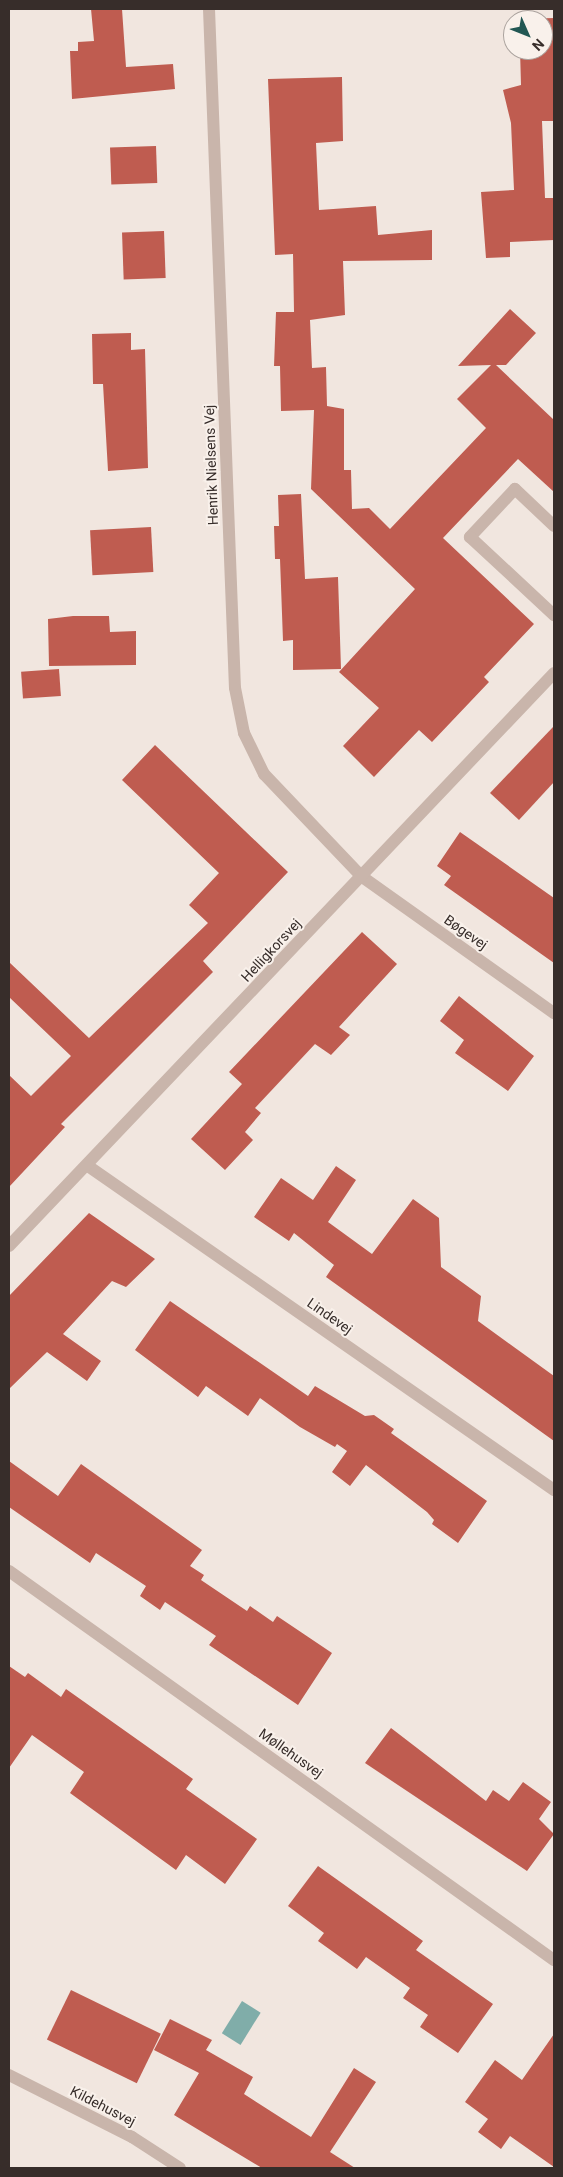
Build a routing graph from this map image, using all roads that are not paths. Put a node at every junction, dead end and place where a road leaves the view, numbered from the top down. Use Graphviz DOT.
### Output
graph roads {
  1 [pos="209,9"];
  2 [pos="554,526"];
  3 [pos="554,615"];
  4 [pos="554,672"];
  5 [pos="361,876"];
  6 [pos="554,1013"];
  7 [pos="88,1166"];
  8 [pos="9,1246"];
  9 [pos="554,1490"];
  10 [pos="9,1572"];
  11 [pos="554,1960"];
  12 [pos="9,2075"];
  13 [pos="180,2168"];
  1 -- 5 [label="street, Henrik Nielsens Vej"];
  2 -- 3 [label="street"];
  4 -- 5 [label="street, Helligkorsvej"];
  5 -- 6 [label="street, Bøgevej"];
  5 -- 7 [label="street, Helligkorsvej"];
  7 -- 8 [label="street, Helligkorsvej"];
  7 -- 9 [label="street, Lindevej"];
  10 -- 11 [label="street, Møllehusvej"];
  12 -- 13 [label="street, Kildehusvej"];
}
